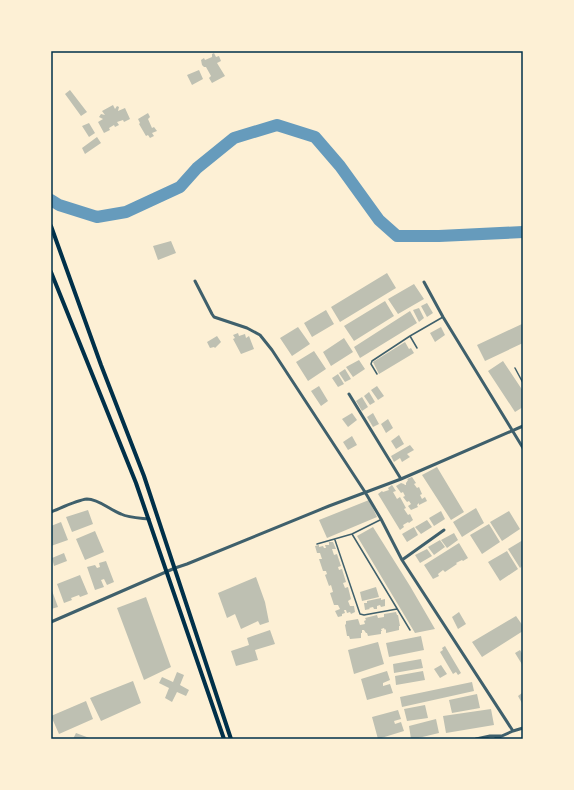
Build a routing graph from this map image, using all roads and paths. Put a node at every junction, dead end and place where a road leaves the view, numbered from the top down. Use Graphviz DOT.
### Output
graph roads {
  1 [pos="51,226"];
  2 [pos="51,272"];
  3 [pos="195,281"];
  4 [pos="424,282"];
  5 [pos="443,317"];
  6 [pos="410,336"];
  7 [pos="417,348"];
  8 [pos="515,368"];
  9 [pos="377,374"];
  10 [pos="523,383"];
  11 [pos="349,394"];
  12 [pos="523,426"];
  13 [pos="513,430"];
  14 [pos="523,448"];
  15 [pos="401,479"];
  16 [pos="365,492"];
  17 [pos="51,512"];
  18 [pos="149,519"];
  19 [pos="381,519"];
  20 [pos="444,530"];
  21 [pos="352,534"];
  22 [pos="335,540"];
  23 [pos="317,544"];
  24 [pos="402,560"];
  25 [pos="176,568"];
  26 [pos="167,572"];
  27 [pos="397,609"];
  28 [pos="51,622"];
  29 [pos="410,630"];
  30 [pos="523,728"];
  31 [pos="513,731"];
  32 [pos="502,736"];
  33 [pos="224,739"];
  34 [pos="231,739"];
  35 [pos="476,739"];
  36 [pos="496,739"];
  1 -- 25 [label="main road"];
  2 -- 18 [label="main road"];
  3 -- 16 [label="street"];
  4 -- 5 [label="street"];
  5 -- 6 [label="lane"];
  5 -- 13 [label="street"];
  6 -- 7 [label="lane"];
  6 -- 9 [label="lane"];
  8 -- 10 [label="lane"];
  11 -- 15 [label="street"];
  12 -- 13 [label="street"];
  13 -- 14 [label="street"];
  13 -- 15 [label="street"];
  15 -- 16 [label="street"];
  16 -- 19 [label="street"];
  16 -- 25 [label="street"];
  17 -- 18 [label="street"];
  18 -- 26 [label="main road"];
  19 -- 21 [label="lane"];
  19 -- 24 [label="street"];
  20 -- 24 [label="street"];
  21 -- 22 [label="lane"];
  21 -- 27 [label="lane"];
  22 -- 23 [label="lane"];
  22 -- 27 [label="lane"];
  24 -- 31 [label="street"];
  25 -- 26 [label="street"];
  25 -- 34 [label="main road"];
  26 -- 28 [label="street"];
  26 -- 33 [label="main road"];
  27 -- 29 [label="lane"];
  30 -- 31 [label="street"];
  31 -- 32 [label="street"];
  32 -- 35 [label="street"];
  32 -- 36 [label="street"];
}
